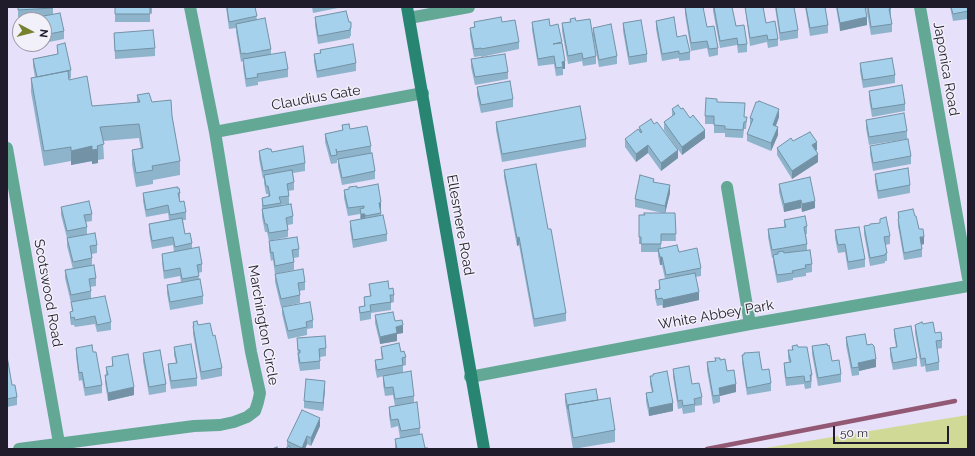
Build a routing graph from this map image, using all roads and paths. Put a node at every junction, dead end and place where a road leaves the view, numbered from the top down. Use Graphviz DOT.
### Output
graph roads {
  1 [pos="190,7"];
  2 [pos="469,7"];
  3 [pos="920,7"];
  4 [pos="408,13"];
  5 [pos="423,93"];
  6 [pos="215,132"];
  7 [pos="7,148"];
  8 [pos="727,187"];
  9 [pos="968,278"];
  10 [pos="968,286"];
  11 [pos="750,324"];
  12 [pos="470,377"];
  13 [pos="59,443"];
  14 [pos="19,449"];
  15 [pos="484,449"];
  1 -- 6 [label="street, Marchington Circle"];
  2 -- 4 [label="street"];
  3 -- 9 [label="street, Japonica Road"];
  4 -- 5 [label="main road, Ellesmere Road"];
  5 -- 6 [label="street, Claudius Gate"];
  5 -- 12 [label="main road, Ellesmere Road"];
  6 -- 13 [label="street, Marchington Circle"];
  7 -- 13 [label="street, Scotswood Road"];
  8 -- 11 [label="street"];
  10 -- 11 [label="street, White Abbey Park"];
  11 -- 12 [label="street, White Abbey Park"];
  12 -- 15 [label="main road, Ellesmere Road"];
  13 -- 14 [label="street, Marchington Circle"];
}
